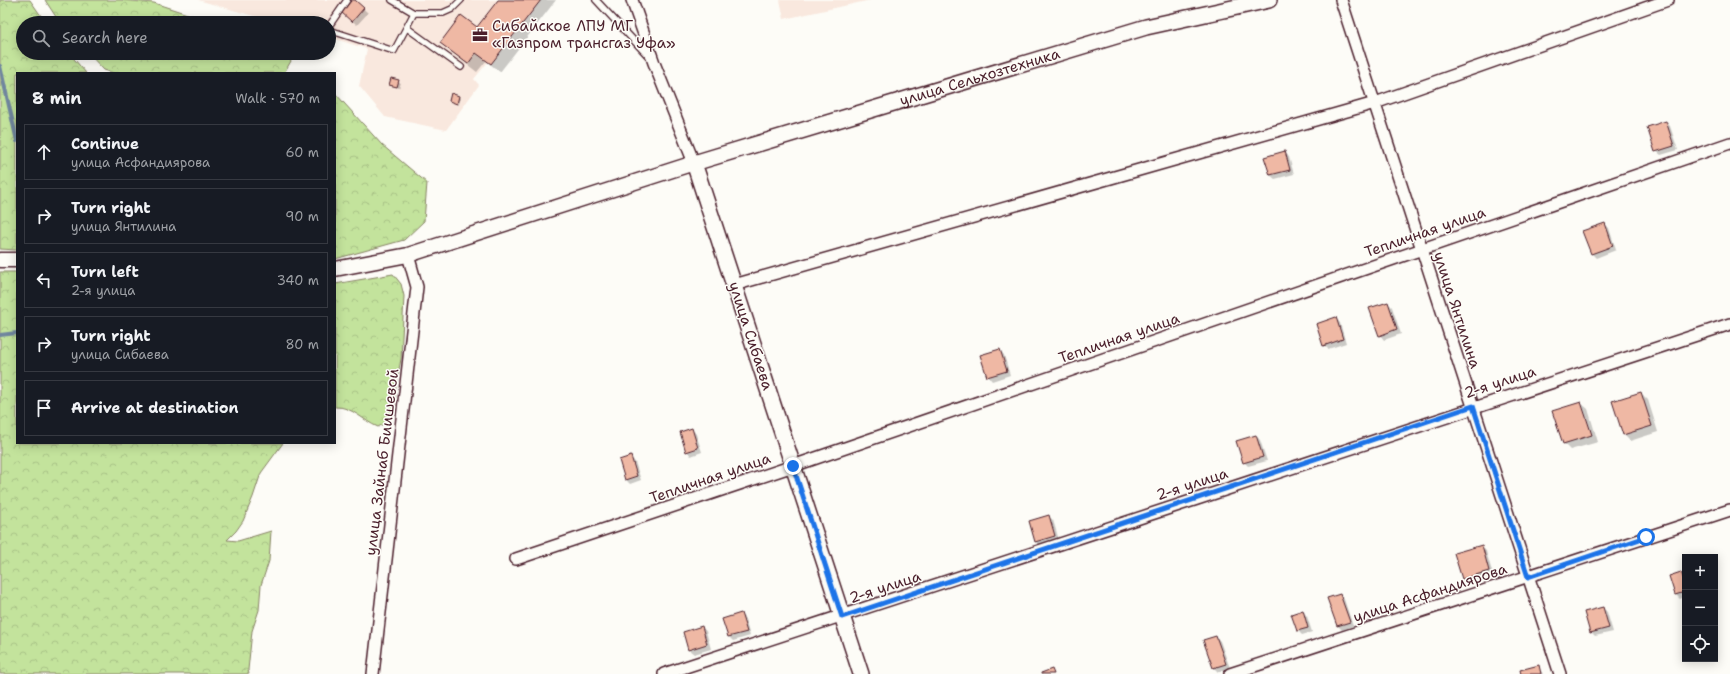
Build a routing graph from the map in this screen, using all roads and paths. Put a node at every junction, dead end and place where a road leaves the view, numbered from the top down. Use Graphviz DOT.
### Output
graph roads {
  1 [pos="347,0"];
  2 [pos="392,0"];
  3 [pos="461,0"];
  4 [pos="596,0"];
  5 [pos="632,0"];
  6 [pos="1269,0"];
  7 [pos="1341,0"];
  8 [pos="1668,0"];
  9 [pos="414,13"];
  10 [pos="336,16"];
  11 [pos="407,28"];
  12 [pos="336,32"];
  13 [pos="654,63"];
  14 [pos="461,67"];
  15 [pos="1375,103"];
  16 [pos="1730,143"];
  17 [pos="694,163"];
  18 [pos="1422,249"];
  19 [pos="408,255"];
  20 [pos="0,260"];
  21 [pos="16,260"];
  22 [pos="336,269"];
  23 [pos="734,285"];
  24 [pos="1730,324"];
  25 [pos="1473,406"];
  26 [pos="793,466"];
  27 [pos="1730,510"];
  28 [pos="516,559"];
  29 [pos="1528,577"];
  30 [pos="842,617"];
  31 [pos="373,674"];
  32 [pos="664,674"];
  33 [pos="861,674"];
  34 [pos="1230,674"];
  35 [pos="1560,674"];
  1 -- 10 [label="lane"];
  2 -- 9 [label="lane"];
  3 -- 9 [label="lane"];
  4 -- 13 [label="lane"];
  5 -- 13 [label="street, улица Сибаева"];
  6 -- 17 [label="main road, улица Сельхозтехника"];
  7 -- 15 [label="street, улица Янтилина"];
  8 -- 15 [label="street"];
  9 -- 11 [label="lane"];
  11 -- 12 [label="lane"];
  11 -- 14 [label="lane"];
  13 -- 17 [label="street, улица Сибаева"];
  15 -- 18 [label="street, улица Янтилина"];
  15 -- 23 [label="street"];
  16 -- 18 [label="street, Тепличная улица"];
  17 -- 19 [label="street"];
  17 -- 23 [label="main road, улица Сибаева"];
  18 -- 25 [label="street, улица Янтилина"];
  18 -- 26 [label="street, Тепличная улица"];
  19 -- 22 [label="street"];
  19 -- 31 [label="street, улица Зайнаб Биишевой"];
  20 -- 21 [label="street"];
  23 -- 26 [label="main road, улица Сибаева"];
  24 -- 25 [label="street, 2-я улица"];
  25 -- 29 [label="street, улица Янтилина"];
  25 -- 30 [label="street, 2-я улица"];
  26 -- 28 [label="street, Тепличная улица"];
  26 -- 30 [label="main road, улица Сибаева"];
  27 -- 29 [label="street, улица Асфандиярова"];
  29 -- 34 [label="street, улица Асфандиярова"];
  29 -- 35 [label="street, улица Янтилина"];
  30 -- 32 [label="street, 2-я улица"];
  30 -- 33 [label="main road, улица Сибаева"];
}
